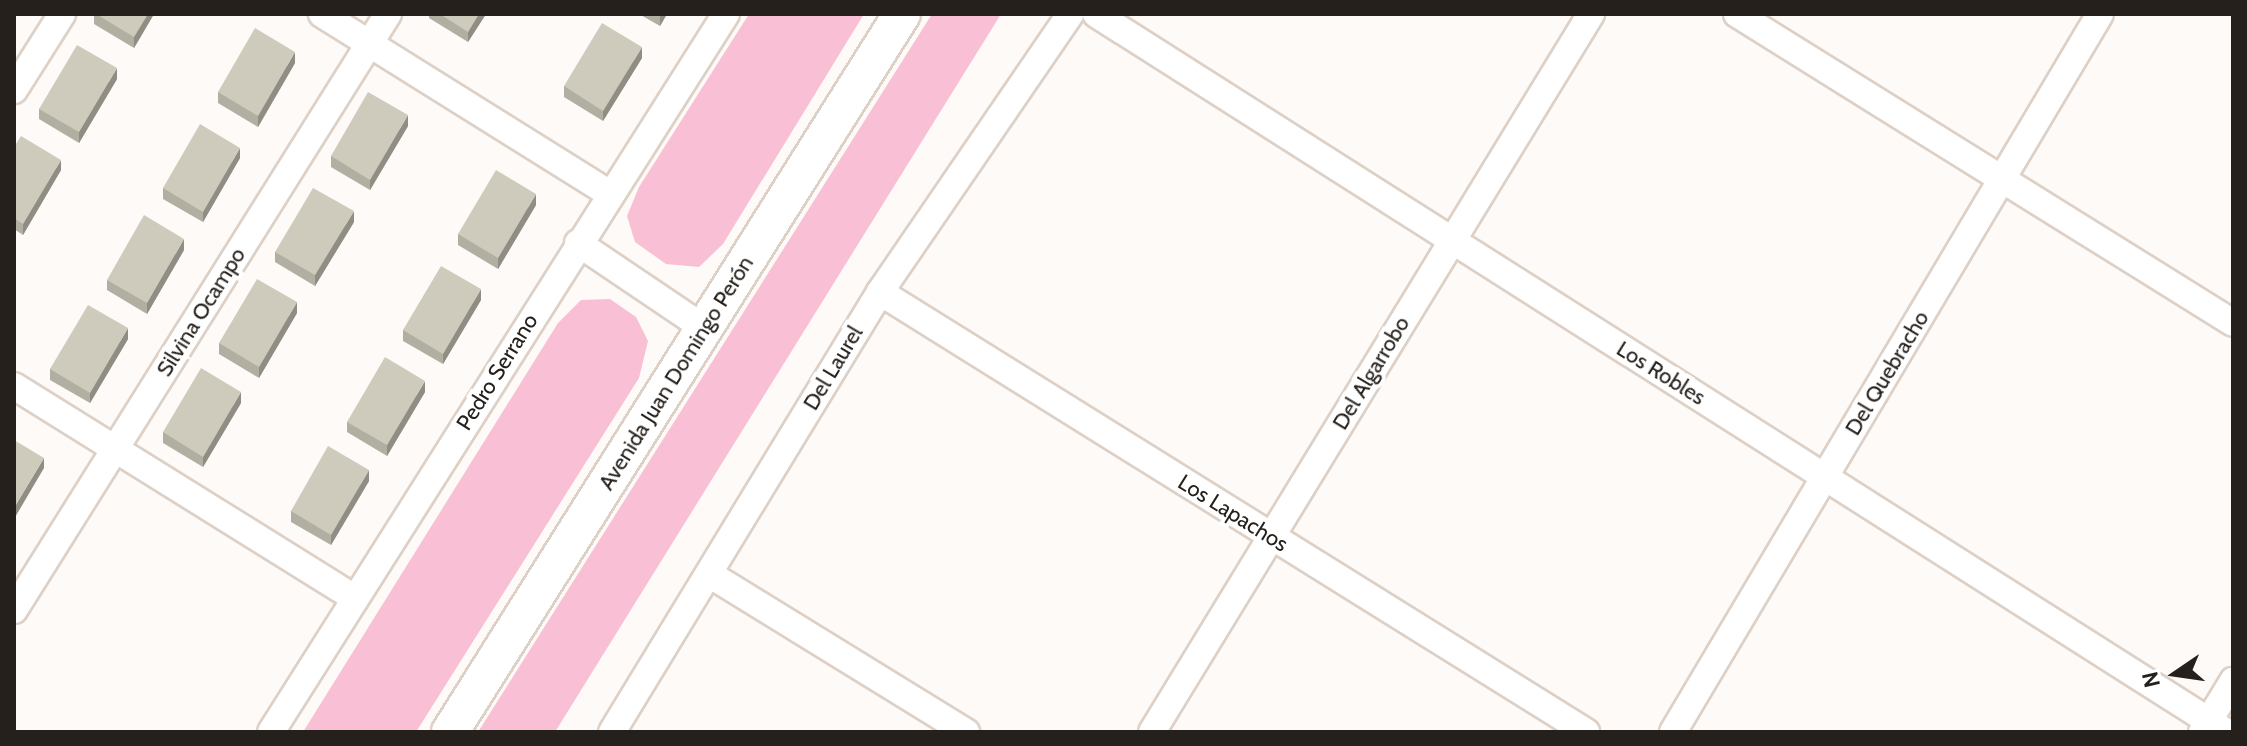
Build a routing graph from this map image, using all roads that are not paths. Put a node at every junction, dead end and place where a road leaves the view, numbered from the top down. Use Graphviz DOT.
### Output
graph roads {
  1 [pos="62,14"];
  2 [pos="322,14"];
  3 [pos="388,14"];
  4 [pos="726,14"];
  5 [pos="902,14"];
  6 [pos="1070,14"];
  7 [pos="1096,14"];
  8 [pos="1591,14"];
  9 [pos="1737,14"];
  10 [pos="2100,14"];
  11 [pos="370,43"];
  12 [pos="14,90"];
  13 [pos="2002,179"];
  14 [pos="609,193"];
  15 [pos="1452,241"];
  16 [pos="578,243"];
  17 [pos="880,292"];
  18 [pos="2233,323"];
  19 [pos="704,328"];
  20 [pos="14,386"];
  21 [pos="115,449"];
  22 [pos="1825,477"];
  23 [pos="1271,537"];
  24 [pos="709,574"];
  25 [pos="355,598"];
  26 [pos="14,610"];
  27 [pos="2233,681"];
  28 [pos="2212,728"];
  29 [pos="271,732"];
  30 [pos="450,732"];
  31 [pos="612,732"];
  32 [pos="966,732"];
  33 [pos="1152,732"];
  34 [pos="1586,732"];
  35 [pos="1673,732"];
  1 -- 12 [label="street"];
  2 -- 11 [label="street"];
  3 -- 11 [label="street, Silvina Ocampo"];
  4 -- 14 [label="street, Pedro Serrano"];
  5 -- 19 [label="main road, Avenida Juan Domingo Perón"];
  6 -- 17 [label="street, Del Laurel"];
  7 -- 15 [label="street, Los Robles"];
  8 -- 15 [label="street, Del Algarrobo"];
  9 -- 13 [label="street"];
  10 -- 13 [label="street, Del Quebracho"];
  11 -- 14 [label="street"];
  11 -- 21 [label="street, Silvina Ocampo"];
  13 -- 18 [label="street"];
  13 -- 22 [label="street, Del Quebracho"];
  14 -- 16 [label="street, Pedro Serrano"];
  15 -- 22 [label="street, Los Robles"];
  15 -- 23 [label="street, Del Algarrobo"];
  16 -- 19 [label="street"];
  16 -- 25 [label="street, Pedro Serrano"];
  17 -- 23 [label="street, Los Lapachos"];
  17 -- 24 [label="street, Del Laurel"];
  19 -- 30 [label="main road, Avenida Juan Domingo Perón"];
  20 -- 21 [label="street"];
  21 -- 25 [label="street"];
  21 -- 26 [label="street, Silvina Ocampo"];
  22 -- 28 [label="street, Los Robles"];
  22 -- 35 [label="street, Del Quebracho"];
  23 -- 33 [label="street, Del Algarrobo"];
  23 -- 34 [label="street, Los Lapachos"];
  24 -- 31 [label="street, Del Laurel"];
  24 -- 32 [label="street"];
  25 -- 29 [label="street, Pedro Serrano"];
  27 -- 28 [label="street"];
}
